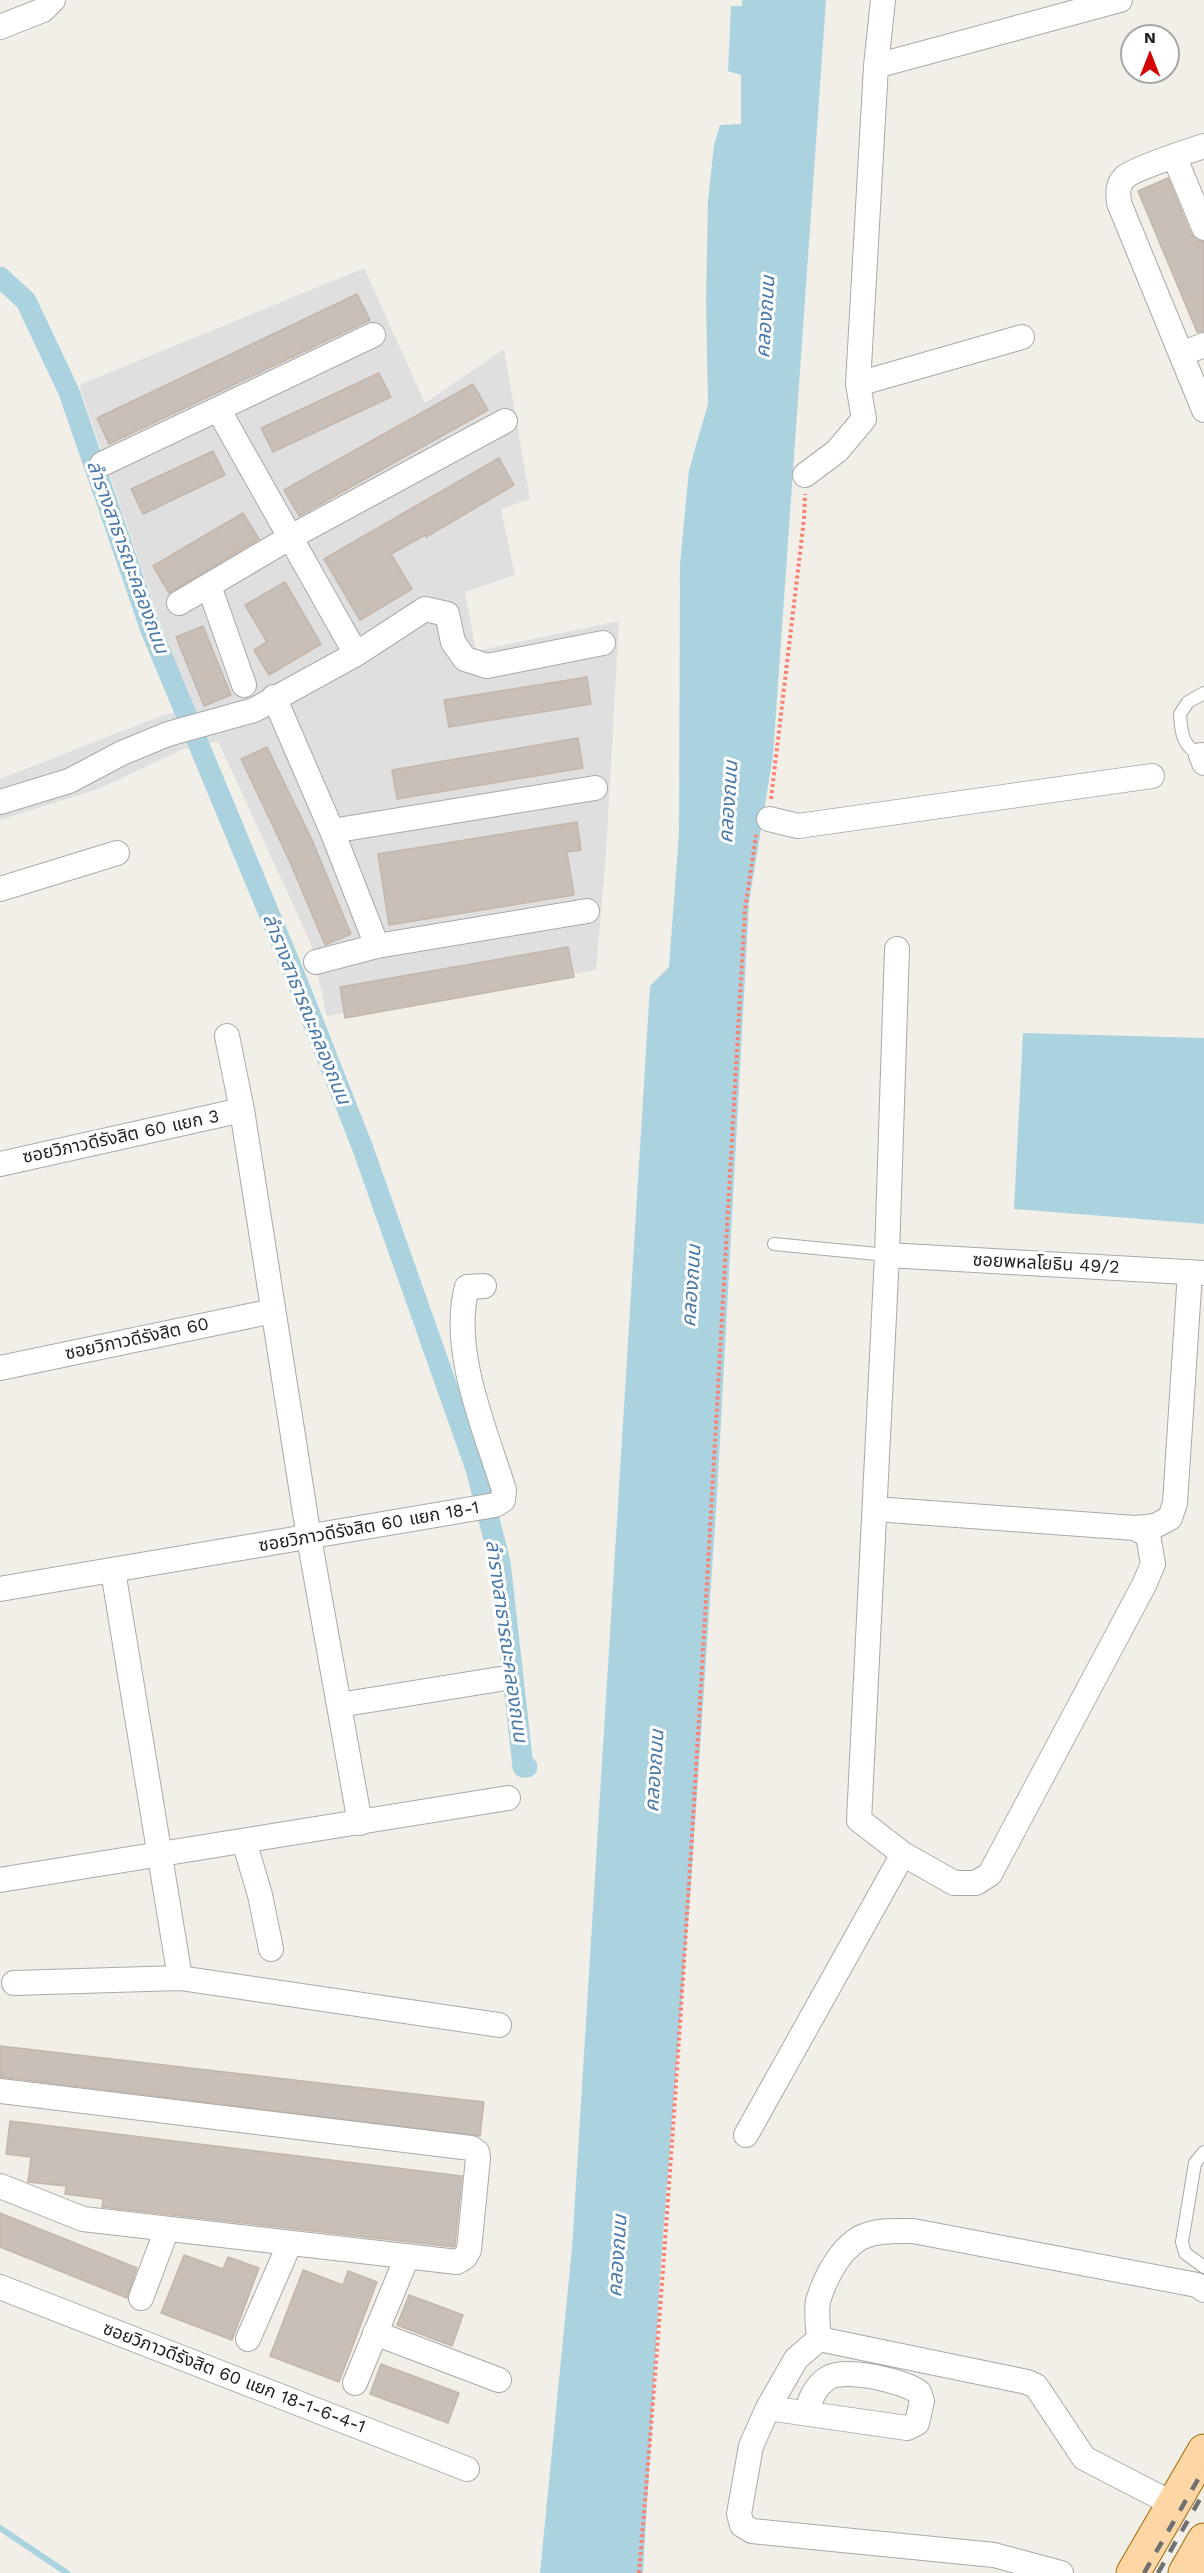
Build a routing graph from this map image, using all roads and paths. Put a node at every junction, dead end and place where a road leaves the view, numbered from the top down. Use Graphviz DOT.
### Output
graph roads {
  1 [pos="53,0"];
  2 [pos="883,0"];
  3 [pos="1119,0"];
  4 [pos="0,27"];
  5 [pos="876,66"];
  6 [pos="1204,146"];
  7 [pos="1174,156"];
  8 [pos="1204,228"];
  9 [pos="373,335"];
  10 [pos="1022,337"];
  11 [pos="1204,345"];
  12 [pos="1181,354"];
  13 [pos="858,384"];
  14 [pos="218,409"];
  15 [pos="1204,410"];
  16 [pos="505,421"];
  17 [pos="102,464"];
  18 [pos="806,475"];
  19 [pos="289,538"];
  20 [pos="209,586"];
  21 [pos="179,603"];
  22 [pos="603,642"];
  23 [pos="356,654"];
  24 [pos="244,685"];
  25 [pos="1204,693"];
  26 [pos="274,697"];
  27 [pos="1203,758"];
  28 [pos="1152,776"];
  29 [pos="595,788"];
  30 [pos="0,802"];
  31 [pos="769,819"];
  32 [pos="332,831"];
  33 [pos="117,853"];
  34 [pos="0,889"];
  35 [pos="587,911"];
  36 [pos="377,946"];
  37 [pos="897,949"];
  38 [pos="316,962"];
  39 [pos="227,1035"];
  40 [pos="242,1110"];
  41 [pos="0,1164"];
  42 [pos="774,1244"];
  43 [pos="887,1256"];
  44 [pos="1197,1272"];
  45 [pos="484,1286"];
  46 [pos="273,1311"];
  47 [pos="0,1368"];
  48 [pos="875,1509"];
  49 [pos="1134,1528"];
  50 [pos="309,1538"];
  51 [pos="113,1571"];
  52 [pos="0,1589"];
  53 [pos="500,1679"];
  54 [pos="339,1705"];
  55 [pos="508,1798"];
  56 [pos="360,1822"];
  57 [pos="244,1841"];
  58 [pos="159,1854"];
  59 [pos="903,1854"];
  60 [pos="0,1880"];
  61 [pos="271,1949"];
  62 [pos="180,1978"];
  63 [pos="14,1983"];
  64 [pos="499,2025"];
  65 [pos="0,2091"];
  66 [pos="746,2135"];
  67 [pos="1204,2152"];
  68 [pos="0,2186"];
  69 [pos="167,2229"];
  70 [pos="290,2243"];
  71 [pos="407,2257"];
  72 [pos="1204,2267"];
  73 [pos="0,2287"];
  74 [pos="1204,2290"];
  75 [pos="141,2298"];
  76 [pos="375,2333"];
  77 [pos="248,2338"];
  78 [pos="819,2338"];
  79 [pos="499,2380"];
  80 [pos="355,2383"];
  81 [pos="768,2408"];
  82 [pos="806,2414"];
  83 [pos="1204,2451"];
  84 [pos="467,2469"];
  85 [pos="1173,2504"];
  86 [pos="1204,2540"];
  87 [pos="639,2573"];
  88 [pos="1061,2573"];
  89 [pos="1133,2573"];
  90 [pos="1185,2573"];
  1 -- 4 [label="street"];
  2 -- 5 [label="street"];
  3 -- 5 [label="street"];
  5 -- 13 [label="street"];
  6 -- 7 [label="street"];
  7 -- 8 [label="street"];
  7 -- 12 [label="street"];
  9 -- 14 [label="street"];
  10 -- 13 [label="street"];
  11 -- 12 [label="street"];
  12 -- 15 [label="street"];
  13 -- 18 [label="street"];
  14 -- 17 [label="street"];
  14 -- 19 [label="street"];
  16 -- 19 [label="street"];
  18 -- 31 [label="path"];
  19 -- 20 [label="street"];
  19 -- 23 [label="street"];
  20 -- 21 [label="street"];
  20 -- 24 [label="street"];
  22 -- 23 [label="street"];
  23 -- 26 [label="street"];
  25 -- 27 [label="lane"];
  26 -- 30 [label="street"];
  26 -- 32 [label="street"];
  28 -- 31 [label="street"];
  29 -- 32 [label="street"];
  31 -- 87 [label="path"];
  32 -- 36 [label="street"];
  33 -- 34 [label="street"];
  35 -- 36 [label="street"];
  36 -- 38 [label="street"];
  37 -- 43 [label="street"];
  39 -- 40 [label="street"];
  40 -- 41 [label="street, ซอยวิภาวดีรังสิต 60 แยก 3"];
  40 -- 46 [label="street"];
  42 -- 43 [label="lane"];
  43 -- 44 [label="street, ซอยพหลโยธิน 49/2"];
  43 -- 48 [label="street"];
  44 -- 49 [label="street"];
  45 -- 50 [label="street, ซอยวิภาวดีรังสิต 60 แยก 18-1"];
  46 -- 47 [label="street, ซอยวิภาวดีรังสิต 60"];
  46 -- 50 [label="street"];
  48 -- 49 [label="street"];
  48 -- 59 [label="street"];
  49 -- 59 [label="street"];
  50 -- 51 [label="street, ซอยวิภาวดีรังสิต 60 แยก 18-1"];
  50 -- 54 [label="street"];
  51 -- 52 [label="street, ซอยวิภาวดีรังสิต 60 แยก 18-1"];
  51 -- 58 [label="street"];
  53 -- 54 [label="street"];
  54 -- 56 [label="street"];
  55 -- 56 [label="street"];
  56 -- 57 [label="street"];
  57 -- 58 [label="street"];
  57 -- 61 [label="street"];
  58 -- 60 [label="street"];
  58 -- 62 [label="street"];
  59 -- 66 [label="street"];
  62 -- 63 [label="street"];
  62 -- 64 [label="street"];
  65 -- 71 [label="street"];
  67 -- 72 [label="lane"];
  68 -- 69 [label="street"];
  69 -- 70 [label="street"];
  69 -- 75 [label="street"];
  70 -- 71 [label="street"];
  70 -- 77 [label="street"];
  71 -- 76 [label="street"];
  73 -- 84 [label="street, ซอยวิภาวดีรังสิต 60 แยก 18-1-6-4-1"];
  74 -- 78 [label="street"];
  76 -- 79 [label="street"];
  76 -- 80 [label="street"];
  78 -- 81 [label="street"];
  78 -- 85 [label="street"];
  81 -- 82 [label="street"];
  81 -- 88 [label="street"];
  83 -- 85 [label="main road"];
  85 -- 89 [label="main road"];
  86 -- 90 [label="main road"];
}
